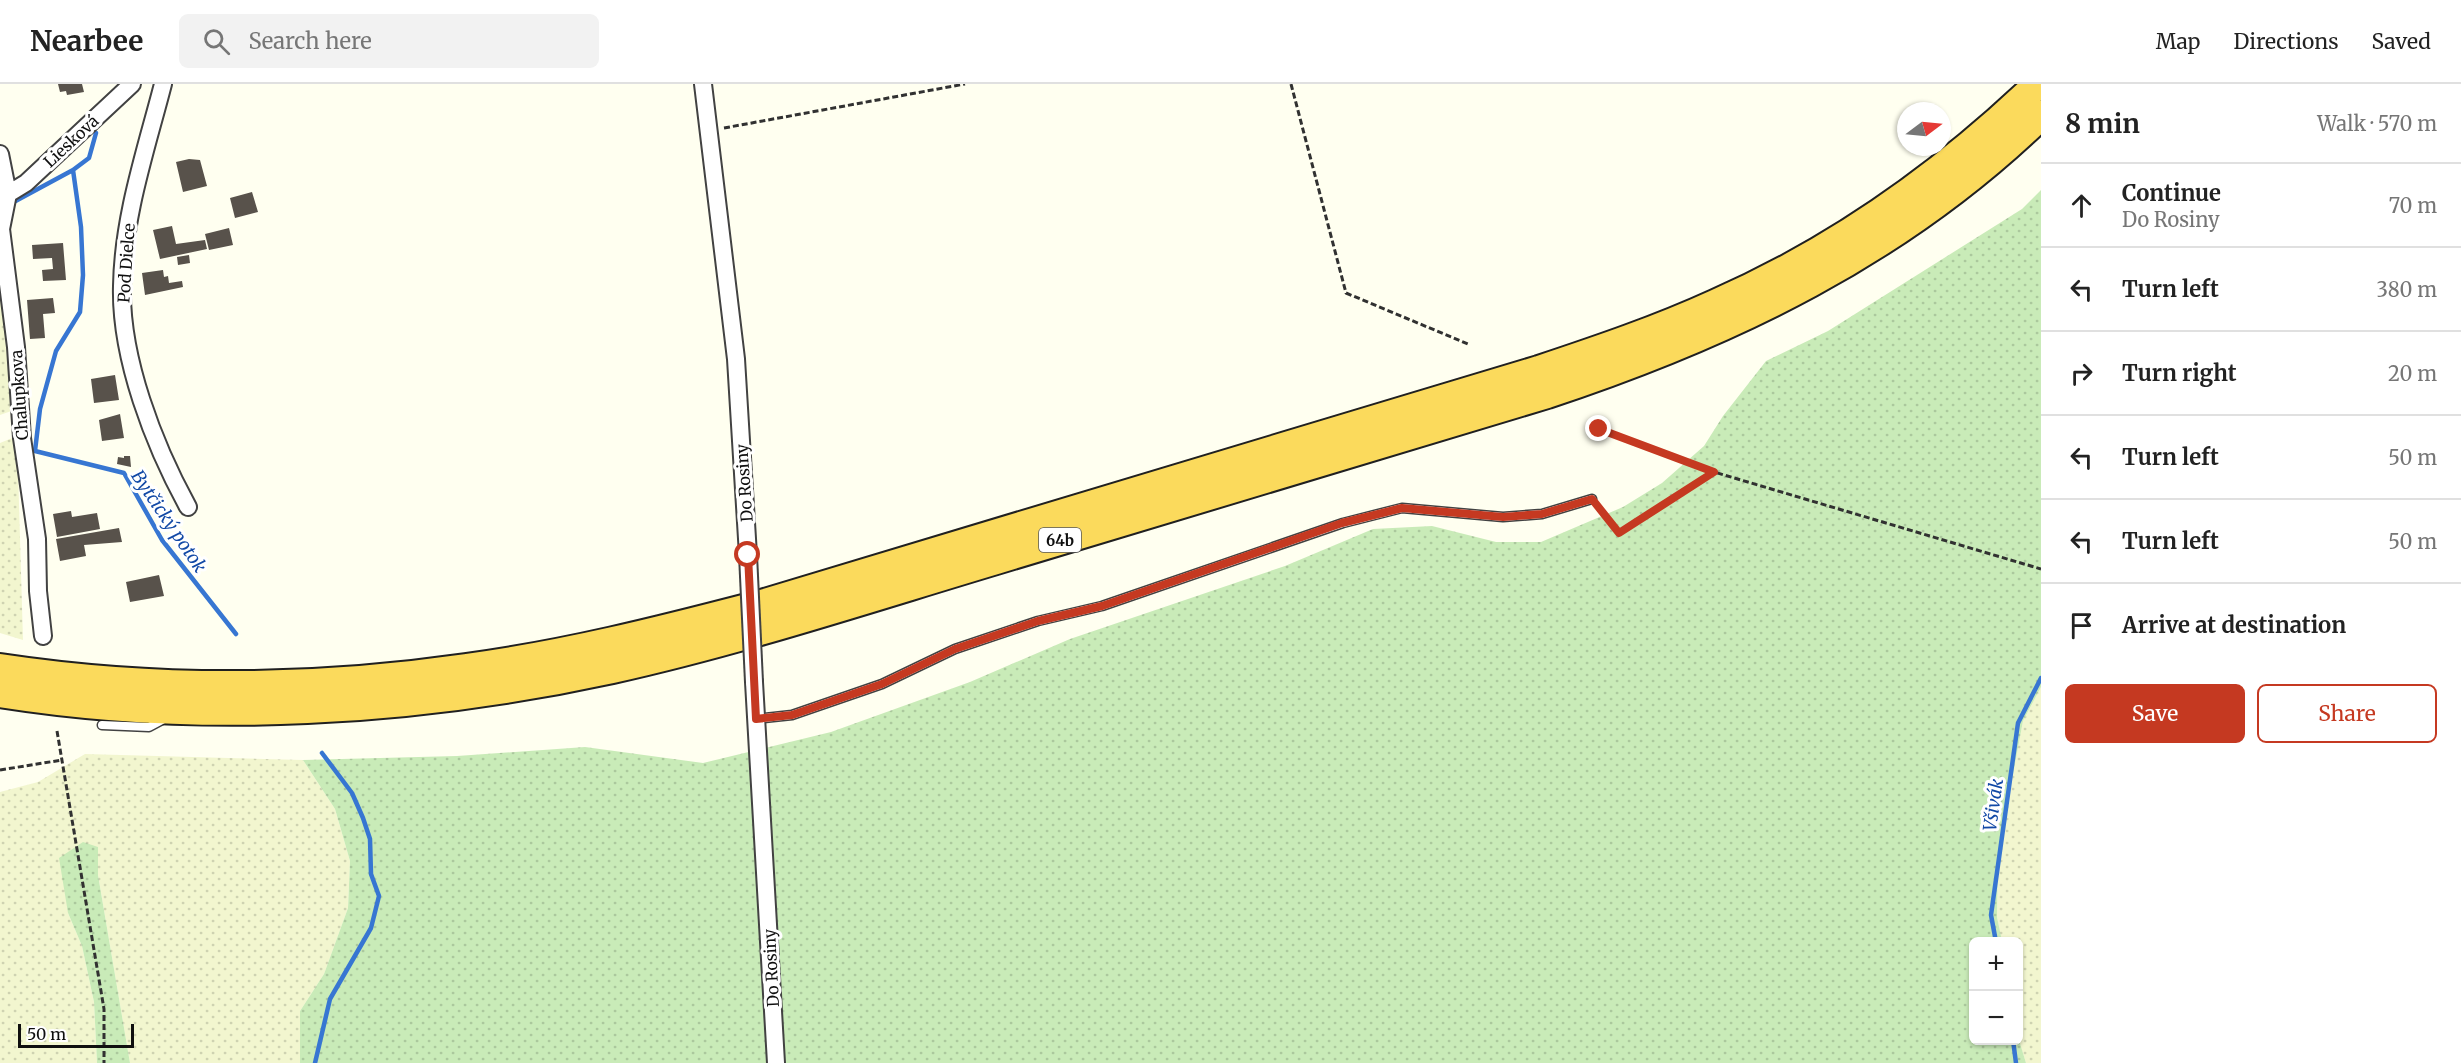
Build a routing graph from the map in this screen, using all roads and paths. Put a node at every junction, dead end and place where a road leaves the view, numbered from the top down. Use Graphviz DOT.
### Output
graph roads {
  1 [pos="132,84"];
  2 [pos="163,84"];
  3 [pos="703,84"];
  4 [pos="965,84"];
  5 [pos="1292,84"];
  6 [pos="2038,84"];
  7 [pos="2041,115"];
  8 [pos="707,130"];
  9 [pos="0,154"];
  10 [pos="8,194"];
  11 [pos="1,230"];
  12 [pos="1468,344"];
  13 [pos="1599,429"];
  14 [pos="1714,472"];
  15 [pos="1592,499"];
  16 [pos="188,507"];
  17 [pos="2041,569"];
  18 [pos="43,636"];
  19 [pos="0,668"];
  20 [pos="10,697"];
  21 [pos="183,709"];
  22 [pos="756,719"];
  23 [pos="102,724"];
  24 [pos="57,731"];
  25 [pos="62,760"];
  26 [pos="0,770"];
  27 [pos="104,1063"];
  28 [pos="776,1063"];
  1 -- 10 [label="street, Liesková"];
  2 -- 16 [label="street, Pod Dielce"];
  3 -- 8 [label="street, Do Rosiny"];
  4 -- 8 [label="path"];
  5 -- 12 [label="path"];
  6 -- 19 [label="highway, 64b"];
  7 -- 21 [label="highway, 64b"];
  8 -- 22 [label="street, Do Rosiny, bridge"];
  9 -- 10 [label="street, Chalupkova"];
  10 -- 11 [label="street, Chalupkova"];
  11 -- 18 [label="street, Chalupkova"];
  13 -- 14 [label="path"];
  14 -- 15 [label="path"];
  14 -- 17 [label="path"];
  15 -- 22 [label="lane"];
  20 -- 21 [label="highway, 64b"];
  21 -- 23 [label="lane"];
  22 -- 28 [label="street, Do Rosiny"];
  24 -- 25 [label="path"];
  25 -- 26 [label="path"];
  25 -- 27 [label="path"];
}
